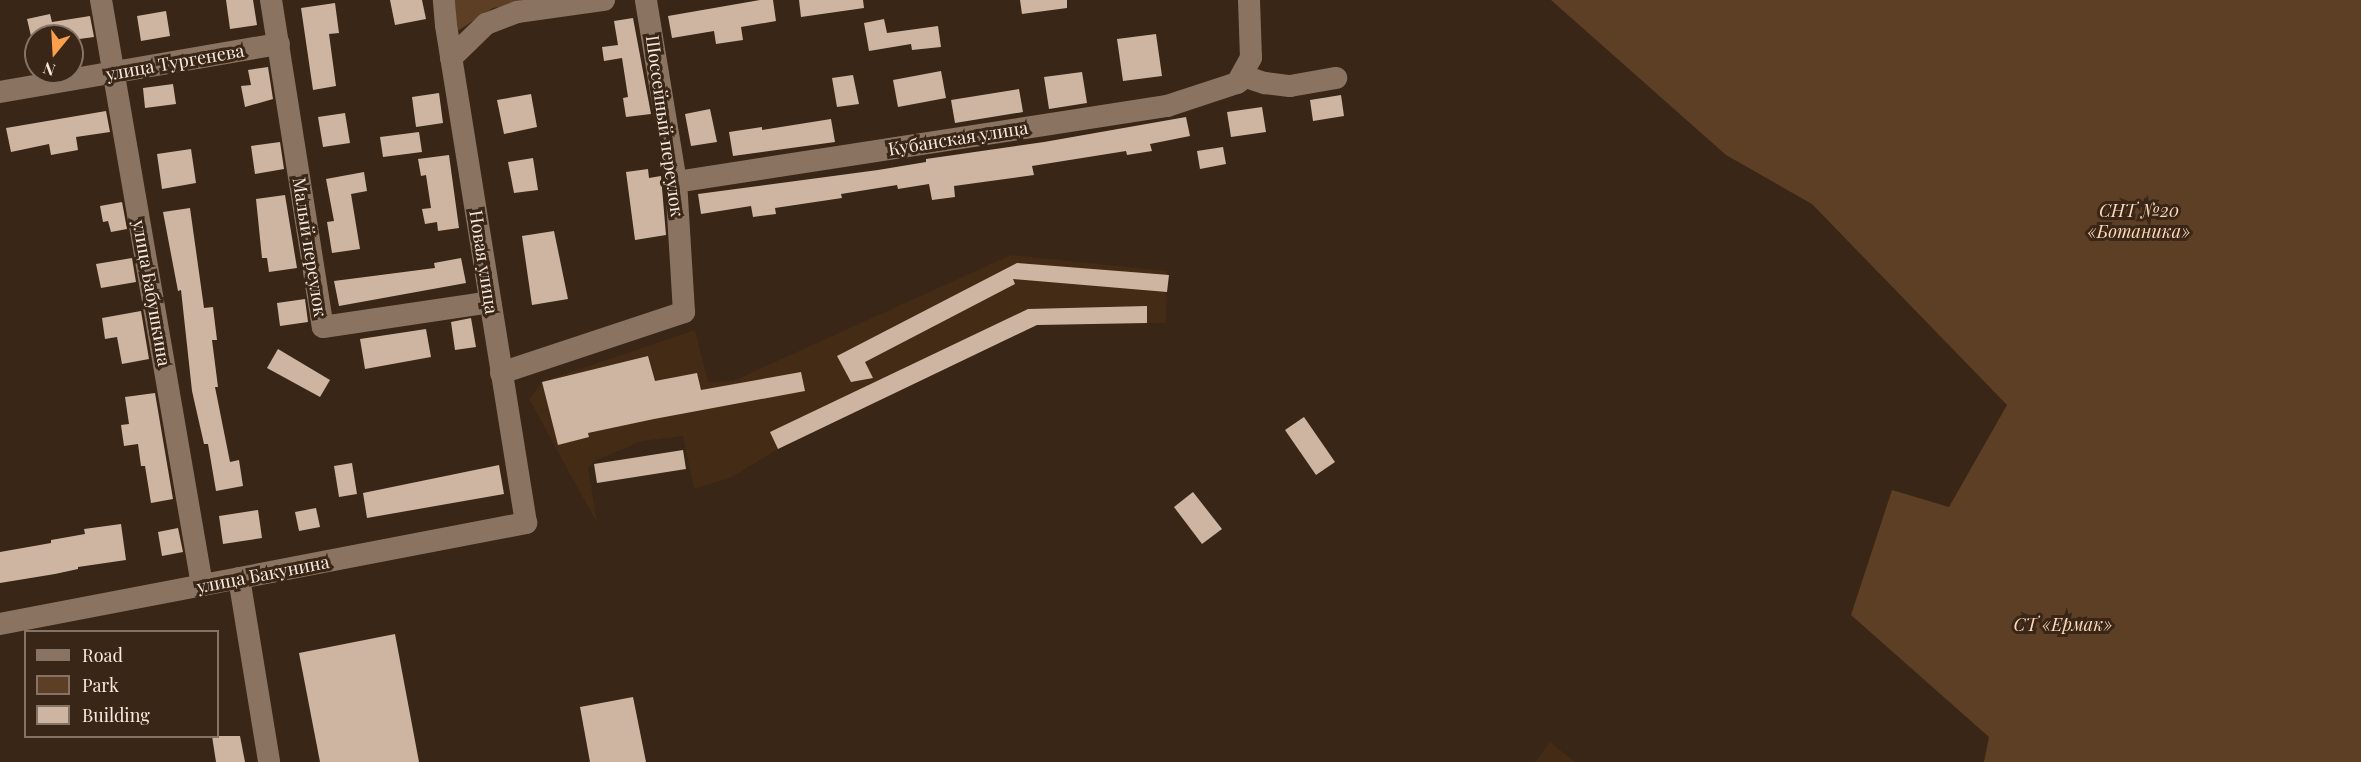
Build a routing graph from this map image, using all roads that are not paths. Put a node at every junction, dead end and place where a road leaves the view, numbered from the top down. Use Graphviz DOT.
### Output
graph roads {
  1 [pos="101,0"];
  2 [pos="271,0"];
  3 [pos="444,0"];
  4 [pos="604,0"];
  5 [pos="646,0"];
  6 [pos="1249,0"];
  7 [pos="279,44"];
  8 [pos="451,58"];
  9 [pos="114,74"];
  10 [pos="1336,78"];
  11 [pos="1237,83"];
  12 [pos="0,92"];
  13 [pos="676,182"];
  14 [pos="490,302"];
  15 [pos="501,373"];
  16 [pos="526,524"];
  17 [pos="239,578"];
  18 [pos="202,585"];
  19 [pos="0,624"];
  20 [pos="269,762"];
  1 -- 9 [label="street, улица Бабушкина"];
  2 -- 7 [label="street, Малый переулок"];
  3 -- 8 [label="street, Новая улица"];
  4 -- 8 [label="street"];
  5 -- 13 [label="street, Шоссейный переулок"];
  6 -- 11 [label="street"];
  7 -- 9 [label="street, улица Тургенева"];
  7 -- 14 [label="street, Малый переулок"];
  8 -- 14 [label="street, Новая улица"];
  9 -- 12 [label="street, улица Тургенева"];
  9 -- 18 [label="street, улица Бабушкина"];
  10 -- 11 [label="street, Кубанская улица"];
  11 -- 13 [label="street, Кубанская улица"];
  13 -- 15 [label="street, Шоссейный переулок"];
  14 -- 15 [label="street, Новая улица"];
  15 -- 16 [label="street, Новая улица"];
  16 -- 17 [label="street, улица Бакунина"];
  17 -- 18 [label="street, улица Бакунина"];
  17 -- 20 [label="street"];
  18 -- 19 [label="street, улица Бакунина"];
}
